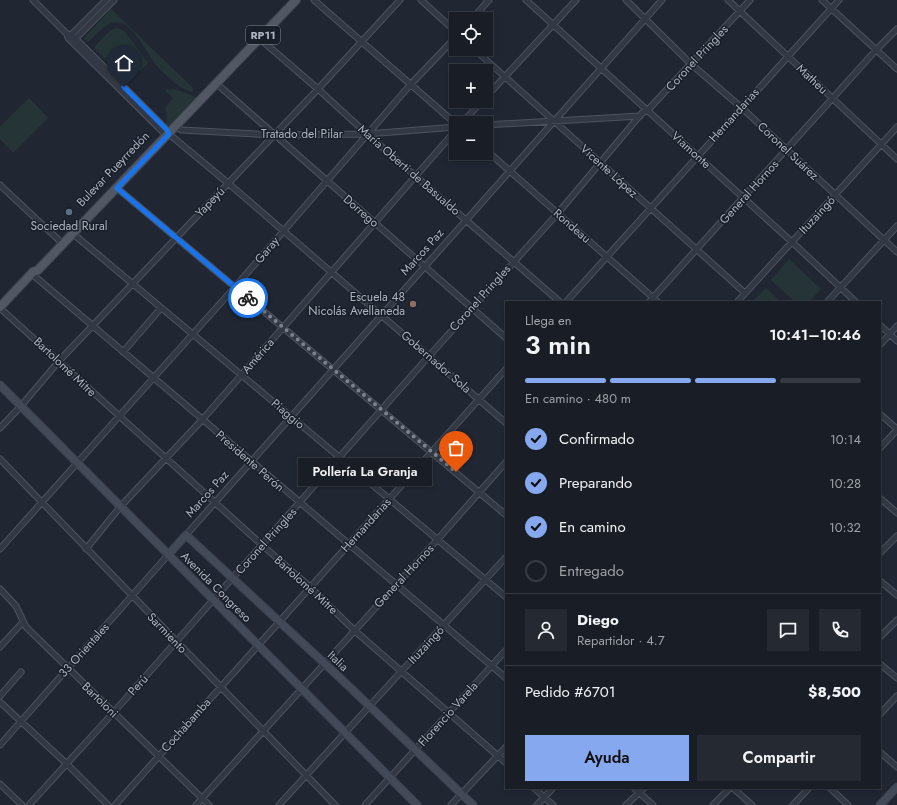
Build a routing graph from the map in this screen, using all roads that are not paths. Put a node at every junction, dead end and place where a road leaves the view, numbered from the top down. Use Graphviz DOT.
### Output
graph roads {
  1 [pos="33,0"];
  2 [pos="114,0"];
  3 [pos="296,0"];
  4 [pos="314,0"];
  5 [pos="400,0"];
  6 [pos="421,0"];
  7 [pos="489,0"];
  8 [pos="526,0"];
  9 [pos="576,0"];
  10 [pos="626,0"];
  11 [pos="662,0"];
  12 [pos="728,0"];
  13 [pos="750,0"];
  14 [pos="822,0"];
  15 [pos="838,0"];
  16 [pos="105,4"];
  17 [pos="831,8"];
  18 [pos="740,11"];
  19 [pos="478,12"];
  20 [pos="645,18"];
  21 [pos="553,25"];
  22 [pos="449,26"];
  23 [pos="897,29"];
  24 [pos="71,38"];
  25 [pos="259,38"];
  26 [pos="361,41"];
  27 [pos="449,44"];
  28 [pos="876,50"];
  29 [pos="482,56"];
  30 [pos="788,56"];
  31 [pos="691,64"];
  32 [pos="229,69"];
  33 [pos="602,69"];
  34 [pos="897,69"];
  35 [pos="505,76"];
  36 [pos="217,84"];
  37 [pos="411,84"];
  38 [pos="318,89"];
  39 [pos="493,89"];
  40 [pos="832,98"];
  41 [pos="476,108"];
  42 [pos="742,108"];
  43 [pos="647,111"];
  44 [pos="468,116"];
  45 [pos="640,116"];
  46 [pos="449,120"];
  47 [pos="553,121"];
  48 [pos="493,125"];
  49 [pos="897,127"];
  50 [pos="449,128"];
  51 [pos="170,130"];
  52 [pos="367,134"];
  53 [pos="274,135"];
  54 [pos="449,136"];
  55 [pos="881,144"];
  56 [pos="787,151"];
  57 [pos="493,156"];
  58 [pos="697,156"];
  59 [pos="897,159"];
  60 [pos="600,162"];
  61 [pos="510,171"];
  62 [pos="416,176"];
  63 [pos="326,181"];
  64 [pos="228,184"];
  65 [pos="0,185"];
  66 [pos="117,188"];
  67 [pos="836,195"];
  68 [pos="743,198"];
  69 [pos="650,208"];
  70 [pos="558,213"];
  71 [pos="466,220"];
  72 [pos="374,223"];
  73 [pos="897,226"];
  74 [pos="283,230"];
  75 [pos="72,232"];
  76 [pos="176,238"];
  77 [pos="883,240"];
  78 [pos="792,242"];
  79 [pos="61,243"];
  80 [pos="696,249"];
  81 [pos="897,252"];
  82 [pos="606,256"];
  83 [pos="514,262"];
  84 [pos="424,266"];
  85 [pos="332,272"];
  86 [pos="33,273"];
  87 [pos="132,284"];
  88 [pos="235,287"];
  89 [pos="840,288"];
  90 [pos="745,293"];
  91 [pos="653,298"];
  92 [pos="559,301"];
  93 [pos="567,301"];
  94 [pos="650,301"];
  95 [pos="657,301"];
  96 [pos="737,301"];
  97 [pos="828,301"];
  98 [pos="855,301"];
  99 [pos="0,307"];
  100 [pos="161,308"];
  101 [pos="471,308"];
  102 [pos="381,315"];
  103 [pos="92,326"];
  104 [pos="881,326"];
  105 [pos="897,326"];
  106 [pos="283,327"];
  107 [pos="193,334"];
  108 [pos="890,334"];
  109 [pos="505,337"];
  110 [pos="897,341"];
  111 [pos="881,344"];
  112 [pos="122,352"];
  113 [pos="429,356"];
  114 [pos="59,361"];
  115 [pos="333,369"];
  116 [pos="505,370"];
  117 [pos="242,375"];
  118 [pos="154,378"];
  119 [pos="0,385"];
  120 [pos="479,399"];
  121 [pos="21,406"];
  122 [pos="381,410"];
  123 [pos="881,415"];
  124 [pos="119,417"];
  125 [pos="291,417"];
  126 [pos="202,420"];
  127 [pos="505,422"];
  128 [pos="0,428"];
  129 [pos="897,429"];
  130 [pos="881,447"];
  131 [pos="432,452"];
  132 [pos="340,457"];
  133 [pos="166,458"];
  134 [pos="0,459"];
  135 [pos="251,462"];
  136 [pos="505,463"];
  137 [pos="78,464"];
  138 [pos="479,492"];
  139 [pos="389,499"];
  140 [pos="881,499"];
  141 [pos="215,502"];
  142 [pos="42,503"];
  143 [pos="300,503"];
  144 [pos="120,507"];
  145 [pos="505,513"];
  146 [pos="897,513"];
  147 [pos="186,535"];
  148 [pos="897,536"];
  149 [pos="438,539"];
  150 [pos="348,544"];
  151 [pos="262,545"];
  152 [pos="0,549"];
  153 [pos="86,549"];
  154 [pos="881,552"];
  155 [pos="168,555"];
  156 [pos="505,558"];
  157 [pos="233,578"];
  158 [pos="486,580"];
  159 [pos="881,582"];
  160 [pos="396,584"];
  161 [pos="310,587"];
  162 [pos="0,589"];
  163 [pos="897,595"];
  164 [pos="132,596"];
  165 [pos="505,596"];
  166 [pos="213,600"];
  167 [pos="897,620"];
  168 [pos="23,622"];
  169 [pos="280,622"];
  170 [pos="445,625"];
  171 [pos="354,630"];
  172 [pos="881,636"];
  173 [pos="176,642"];
  174 [pos="259,645"];
  175 [pos="0,646"];
  176 [pos="505,651"];
  177 [pos="324,663"];
  178 [pos="881,665"];
  179 [pos="492,666"];
  180 [pos="67,669"];
  181 [pos="402,671"];
  182 [pos="21,672"];
  183 [pos="505,677"];
  184 [pos="897,678"];
  185 [pos="219,687"];
  186 [pos="301,688"];
  187 [pos="0,696"];
  188 [pos="897,696"];
  189 [pos="0,702"];
  190 [pos="370,706"];
  191 [pos="113,713"];
  192 [pos="449,713"];
  193 [pos="881,713"];
  194 [pos="20,721"];
  195 [pos="262,731"];
  196 [pos="345,733"];
  197 [pos="0,745"];
  198 [pos="505,748"];
  199 [pos="416,750"];
  200 [pos="881,753"];
  201 [pos="158,756"];
  202 [pos="498,756"];
  203 [pos="505,762"];
  204 [pos="67,764"];
  205 [pos="897,767"];
  206 [pos="306,775"];
  207 [pos="390,778"];
  208 [pos="0,784"];
  209 [pos="897,787"];
  210 [pos="535,789"];
  211 [pos="552,789"];
  212 [pos="635,789"];
  213 [pos="643,789"];
  214 [pos="729,789"];
  215 [pos="734,789"];
  216 [pos="808,789"];
  217 [pos="831,789"];
  218 [pos="639,792"];
  219 [pos="462,794"];
  220 [pos="545,797"];
  221 [pos="202,798"];
  222 [pos="22,805"];
  223 [pos="29,805"];
  224 [pos="108,805"];
  225 [pos="115,805"];
  226 [pos="196,805"];
  227 [pos="209,805"];
  228 [pos="279,805"];
  229 [pos="335,805"];
  230 [pos="365,805"];
  231 [pos="417,805"];
  232 [pos="451,805"];
  233 [pos="474,805"];
  234 [pos="537,805"];
  235 [pos="554,805"];
  236 [pos="626,805"];
  237 [pos="653,805"];
  238 [pos="713,805"];
  239 [pos="752,805"];
  240 [pos="793,805"];
  241 [pos="848,805"];
  242 [pos="880,805"];
  1 -- 24 [label="street, Gobernador Sola"];
  2 -- 16 [label="street"];
  3 -- 25 [label="main road, Bulevar Pueyrredón / RP11"];
  4 -- 26 [label="street"];
  5 -- 26 [label="street, Yapeyú"];
  6 -- 22 [label="street"];
  7 -- 19 [label="street"];
  8 -- 21 [label="street, Viamonte"];
  9 -- 21 [label="street"];
  10 -- 20 [label="street, Coronel Suárez"];
  11 -- 20 [label="street, Marcos Paz"];
  12 -- 18 [label="street, Matheu"];
  13 -- 18 [label="street, Coronel Pringles"];
  14 -- 17 [label="street"];
  15 -- 17 [label="street, Hernandarias"];
  16 -- 24 [label="street"];
  17 -- 28 [label="street"];
  17 -- 30 [label="street, Hernandarias"];
  18 -- 30 [label="street, Matheu"];
  18 -- 31 [label="street, Coronel Pringles"];
  20 -- 31 [label="street, Coronel Suárez"];
  20 -- 33 [label="street, Marcos Paz"];
  21 -- 33 [label="street, Viamonte"];
  21 -- 35 [label="street"];
  23 -- 28 [label="street, General Hornos"];
  24 -- 51 [label="street, Gobernador Sola"];
  25 -- 32 [label="main road, Bulevar Pueyrredón / RP11"];
  25 -- 38 [label="street, María Oberti de Basualdo"];
  26 -- 37 [label="street"];
  26 -- 38 [label="street, Yapeyú"];
  27 -- 37 [label="street, Garay"];
  28 -- 34 [label="street"];
  28 -- 40 [label="street, General Hornos"];
  29 -- 35 [label="street, Vicente López"];
  30 -- 40 [label="street, Matheu"];
  30 -- 42 [label="street, Hernandarias"];
  31 -- 42 [label="street, Coronel Suárez"];
  31 -- 43 [label="street, Coronel Pringles"];
  32 -- 36 [label="main road, Bulevar Pueyrredón / RP11"];
  32 -- 51 [label="main road, Bulevar Pueyrredón / RP11"];
  33 -- 43 [label="street, Viamonte"];
  33 -- 47 [label="street, Marcos Paz"];
  35 -- 39 [label="street"];
  35 -- 47 [label="street, Vicente López"];
  36 -- 51 [label="main road, Bulevar Pueyrredón / RP11"];
  36 -- 53 [label="street, Dorrego"];
  37 -- 46 [label="street"];
  37 -- 52 [label="street, Garay"];
  38 -- 52 [label="street, María Oberti de Basualdo"];
  38 -- 53 [label="street, Yapeyú"];
  40 -- 55 [label="street, Matheu"];
  40 -- 56 [label="street, General Hornos"];
  41 -- 44 [label="street"];
  42 -- 56 [label="street, Coronel Suárez"];
  42 -- 58 [label="street, Hernandarias"];
  43 -- 45 [label="street, Coronel Pringles"];
  43 -- 58 [label="street, Viamonte"];
  45 -- 47 [label="street"];
  45 -- 60 [label="street, Coronel Pringles"];
  47 -- 48 [label="street"];
  47 -- 60 [label="street, Vicente López"];
  47 -- 61 [label="street, Marcos Paz"];
  49 -- 55 [label="street, Ituzaingó"];
  50 -- 52 [label="street, Tratado del Pilar"];
  51 -- 53 [label="street, Tratado del Pilar"];
  51 -- 64 [label="street, Gobernador Sola"];
  51 -- 66 [label="main road, Bulevar Pueyrredón / RP11"];
  51 -- 75 [label="main road, Bulevar Pueyrredón / RP11"];
  52 -- 53 [label="street, Tratado del Pilar"];
  52 -- 62 [label="street, María Oberti de Basualdo"];
  52 -- 63 [label="street, Garay"];
  53 -- 63 [label="street, Dorrego"];
  53 -- 64 [label="street, Yapeyú"];
  54 -- 62 [label="street, América"];
  55 -- 59 [label="street, Matheu"];
  55 -- 67 [label="street, Ituzaingó"];
  56 -- 67 [label="street, Coronel Suárez"];
  56 -- 68 [label="street, General Hornos"];
  57 -- 61 [label="street, Rondeau"];
  58 -- 68 [label="street, Viamonte"];
  58 -- 69 [label="street, Hernandarias"];
  60 -- 69 [label="street, Vicente López"];
  60 -- 70 [label="street, Coronel Pringles"];
  61 -- 70 [label="street, Rondeau"];
  61 -- 71 [label="street, Marcos Paz"];
  62 -- 71 [label="street, María Oberti de Basualdo"];
  62 -- 72 [label="street, América"];
  63 -- 72 [label="street, Dorrego"];
  63 -- 74 [label="street, Garay"];
  64 -- 74 [label="street, Gobernador Sola"];
  64 -- 76 [label="street, Yapeyú"];
  65 -- 79 [label="street"];
  66 -- 75 [label="main road, Bulevar Pueyrredón / RP11"];
  66 -- 76 [label="street"];
  67 -- 77 [label="street, Coronel Suárez"];
  67 -- 78 [label="street, Ituzaingó"];
  68 -- 78 [label="street, Viamonte"];
  68 -- 80 [label="street, General Hornos"];
  69 -- 80 [label="street, Vicente López"];
  69 -- 82 [label="street, Hernandarias"];
  70 -- 82 [label="street, Rondeau"];
  70 -- 83 [label="street, Coronel Pringles"];
  71 -- 83 [label="street, María Oberti de Basualdo"];
  71 -- 84 [label="street, Marcos Paz"];
  72 -- 84 [label="street, Dorrego"];
  72 -- 85 [label="street, América"];
  73 -- 77 [label="street"];
  74 -- 85 [label="street, Gobernador Sola"];
  74 -- 88 [label="street, Garay"];
  75 -- 79 [label="main road, Bulevar Pueyrredón / RP11"];
  75 -- 87 [label="street, Piaggio"];
  76 -- 87 [label="street, Yapeyú"];
  76 -- 88 [label="street"];
  77 -- 81 [label="street, Coronel Suárez"];
  77 -- 89 [label="street"];
  78 -- 89 [label="street, Viamonte"];
  78 -- 90 [label="street, Ituzaingó"];
  79 -- 86 [label="main road, Bulevar Pueyrredón / RP11"];
  80 -- 90 [label="street, Vicente López"];
  80 -- 91 [label="street, General Hornos"];
  82 -- 91 [label="street, Rondeau"];
  82 -- 93 [label="street, Hernandarias"];
  83 -- 92 [label="street, María Oberti de Basualdo"];
  83 -- 101 [label="street, Coronel Pringles"];
  84 -- 101 [label="street, Dorrego"];
  84 -- 102 [label="street, Marcos Paz"];
  85 -- 102 [label="street, Gobernador Sola"];
  85 -- 106 [label="street, América"];
  86 -- 99 [label="main road, Bulevar Pueyrredón / RP11"];
  86 -- 103 [label="street, Presidente Perón"];
  87 -- 100 [label="street, Piaggio"];
  87 -- 103 [label="street, Yapeyú"];
  88 -- 106 [label="street"];
  88 -- 107 [label="street, Garay"];
  89 -- 97 [label="street"];
  89 -- 98 [label="street, Viamonte"];
  90 -- 96 [label="street, Ituzaingó"];
  91 -- 94 [label="street, General Hornos"];
  91 -- 95 [label="street, Rondeau"];
  99 -- 114 [label="street, Bartolomé Mitre"];
  100 -- 107 [label="street, Piaggio"];
  100 -- 112 [label="street"];
  101 -- 109 [label="street, Dorrego"];
  101 -- 113 [label="street, Coronel Pringles"];
  102 -- 113 [label="street, Gobernador Sola"];
  102 -- 115 [label="street, Marcos Paz"];
  103 -- 112 [label="street, Presidente Perón"];
  103 -- 114 [label="street, Yapeyú"];
  104 -- 108 [label="street"];
  105 -- 108 [label="street"];
  106 -- 115 [label="street"];
  106 -- 117 [label="street, América"];
  107 -- 117 [label="street, Piaggio"];
  107 -- 118 [label="street, Garay"];
  108 -- 110 [label="street"];
  108 -- 111 [label="street"];
  112 -- 118 [label="street, Presidente Perón"];
  113 -- 120 [label="street, Gobernador Sola"];
  113 -- 122 [label="street, Coronel Pringles"];
  114 -- 121 [label="street, Yapeyú"];
  114 -- 124 [label="street, Bartolomé Mitre"];
  115 -- 122 [label="street"];
  115 -- 125 [label="street, Marcos Paz"];
  116 -- 120 [label="street, Hernandarias"];
  117 -- 125 [label="street, Piaggio"];
  117 -- 126 [label="street, América"];
  118 -- 124 [label="street, Garay"];
  118 -- 126 [label="street, Presidente Perón"];
  119 -- 121 [label="street, Avenida Congreso"];
  120 -- 127 [label="street, Gobernador Sola"];
  120 -- 131 [label="street, Hernandarias"];
  121 -- 128 [label="street, Yapeyú"];
  121 -- 137 [label="street, Avenida Congreso"];
  122 -- 131 [label="street"];
  122 -- 132 [label="street, Coronel Pringles"];
  123 -- 129 [label="street"];
  124 -- 133 [label="street, Bartolomé Mitre"];
  124 -- 137 [label="street, Garay"];
  125 -- 132 [label="street, Piaggio"];
  125 -- 135 [label="street, Marcos Paz"];
  126 -- 133 [label="street, América"];
  126 -- 135 [label="street, Presidente Perón"];
  129 -- 130 [label="street"];
  131 -- 138 [label="street"];
  131 -- 139 [label="street, Hernandarias"];
  132 -- 139 [label="street, Piaggio"];
  132 -- 143 [label="street, Coronel Pringles"];
  133 -- 141 [label="street, Bartolomé Mitre"];
  133 -- 144 [label="street, América"];
  134 -- 142 [label="street, Sarmiento"];
  135 -- 141 [label="street, Marcos Paz"];
  135 -- 143 [label="street, Presidente Perón"];
  136 -- 138 [label="street, General Hornos"];
  137 -- 142 [label="street, Garay"];
  137 -- 144 [label="street, Avenida Congreso"];
  138 -- 145 [label="street"];
  138 -- 149 [label="street, General Hornos"];
  139 -- 149 [label="street, Piaggio"];
  139 -- 150 [label="street, Hernandarias"];
  140 -- 146 [label="street"];
  141 -- 147 [label="street, Marcos Paz"];
  141 -- 151 [label="street, Bartolomé Mitre"];
  142 -- 152 [label="street, Garay"];
  142 -- 153 [label="street, Sarmiento"];
  143 -- 150 [label="street, Presidente Perón"];
  143 -- 151 [label="street, Coronel Pringles"];
  144 -- 153 [label="street, América"];
  144 -- 155 [label="street, Avenida Congreso"];
  147 -- 155 [label="street, Marcos Paz"];
  147 -- 157 [label="street, Italia"];
  148 -- 154 [label="street"];
  149 -- 158 [label="street, Piaggio"];
  149 -- 160 [label="street, General Hornos"];
  150 -- 160 [label="street, Presidente Perón"];
  150 -- 161 [label="street, Hernandarias"];
  151 -- 157 [label="street, Coronel Pringles"];
  151 -- 161 [label="street, Bartolomé Mitre"];
  153 -- 164 [label="street, Sarmiento"];
  155 -- 164 [label="street, 33 Orientales"];
  155 -- 166 [label="street, Avenida Congreso"];
  156 -- 158 [label="street, Ituzaingó"];
  157 -- 166 [label="street, Coronel Pringles"];
  157 -- 169 [label="street, Italia"];
  158 -- 165 [label="street, Piaggio"];
  158 -- 170 [label="street, Ituzaingó"];
  159 -- 163 [label="street"];
  160 -- 170 [label="street, Presidente Perón"];
  160 -- 171 [label="street, General Hornos"];
  161 -- 169 [label="street, Hernandarias"];
  161 -- 171 [label="street, Bartolomé Mitre"];
  162 -- 168 [label="street, Bartoloni"];
  164 -- 173 [label="street, Sarmiento"];
  164 -- 180 [label="street, 33 Orientales"];
  166 -- 173 [label="street, Perú"];
  166 -- 174 [label="street, Avenida Congreso"];
  167 -- 172 [label="street"];
  168 -- 175 [label="street"];
  168 -- 180 [label="street, Bartoloni"];
  169 -- 174 [label="street, Hernandarias"];
  169 -- 177 [label="street, Italia"];
  170 -- 179 [label="street, Presidente Perón"];
  170 -- 181 [label="street, Ituzaingó"];
  171 -- 177 [label="street, General Hornos"];
  171 -- 181 [label="street, Bartolomé Mitre"];
  173 -- 185 [label="street, Sarmiento"];
  173 -- 191 [label="street, Perú"];
  174 -- 185 [label="street, Cochabamba"];
  174 -- 186 [label="street, Avenida Congreso"];
  176 -- 179 [label="street, Florencio Varela"];
  177 -- 186 [label="street, General Hornos"];
  177 -- 190 [label="street, Italia"];
  178 -- 184 [label="street"];
  179 -- 183 [label="street, Presidente Perón"];
  179 -- 192 [label="street, Florencio Varela"];
  180 -- 191 [label="street, Bartoloni"];
  180 -- 194 [label="street, 33 Orientales"];
  181 -- 190 [label="street, Ituzaingó"];
  181 -- 192 [label="street, Bartolomé Mitre"];
  182 -- 187 [label="street"];
  185 -- 195 [label="street, Sarmiento"];
  185 -- 201 [label="street, Cochabamba"];
  186 -- 195 [label="street, General Hornos"];
  186 -- 196 [label="street, Avenida Congreso"];
  188 -- 193 [label="street"];
  189 -- 194 [label="street"];
  190 -- 196 [label="street, Ituzaingó"];
  190 -- 199 [label="street, Italia"];
  191 -- 201 [label="street, Bartoloni"];
  191 -- 204 [label="street, Perú"];
  192 -- 199 [label="street, Florencio Varela"];
  192 -- 202 [label="street, Bartolomé Mitre"];
  194 -- 197 [label="street, 33 Orientales"];
  194 -- 204 [label="street"];
  195 -- 206 [label="street, Sarmiento"];
  195 -- 221 [label="street, General Hornos"];
  196 -- 206 [label="street, Ituzaingó"];
  196 -- 207 [label="street, Avenida Congreso"];
  198 -- 202 [label="street"];
  199 -- 207 [label="street, Florencio Varela"];
  199 -- 219 [label="street, Italia"];
  200 -- 205 [label="street"];
  201 -- 221 [label="street, Bartoloni"];
  201 -- 225 [label="street, Cochabamba"];
  202 -- 203 [label="street, Bartolomé Mitre"];
  202 -- 219 [label="street"];
  204 -- 223 [label="street, Perú"];
  204 -- 224 [label="street"];
  206 -- 228 [label="street, Ituzaingó"];
  206 -- 229 [label="street, Sarmiento"];
  207 -- 230 [label="street, Florencio Varela"];
  207 -- 231 [label="street, Avenida Congreso"];
  208 -- 222 [label="street"];
  209 -- 242 [label="street"];
  210 -- 220 [label="street"];
  211 -- 220 [label="street"];
  212 -- 218 [label="street"];
  213 -- 218 [label="street"];
  214 -- 238 [label="street"];
  215 -- 239 [label="street"];
  216 -- 240 [label="street"];
  217 -- 241 [label="street"];
  218 -- 236 [label="street"];
  218 -- 237 [label="street"];
  219 -- 232 [label="street"];
  219 -- 233 [label="street, Italia"];
  220 -- 234 [label="street"];
  220 -- 235 [label="street"];
  221 -- 226 [label="street, General Hornos"];
  221 -- 227 [label="street, Bartoloni"];
}
